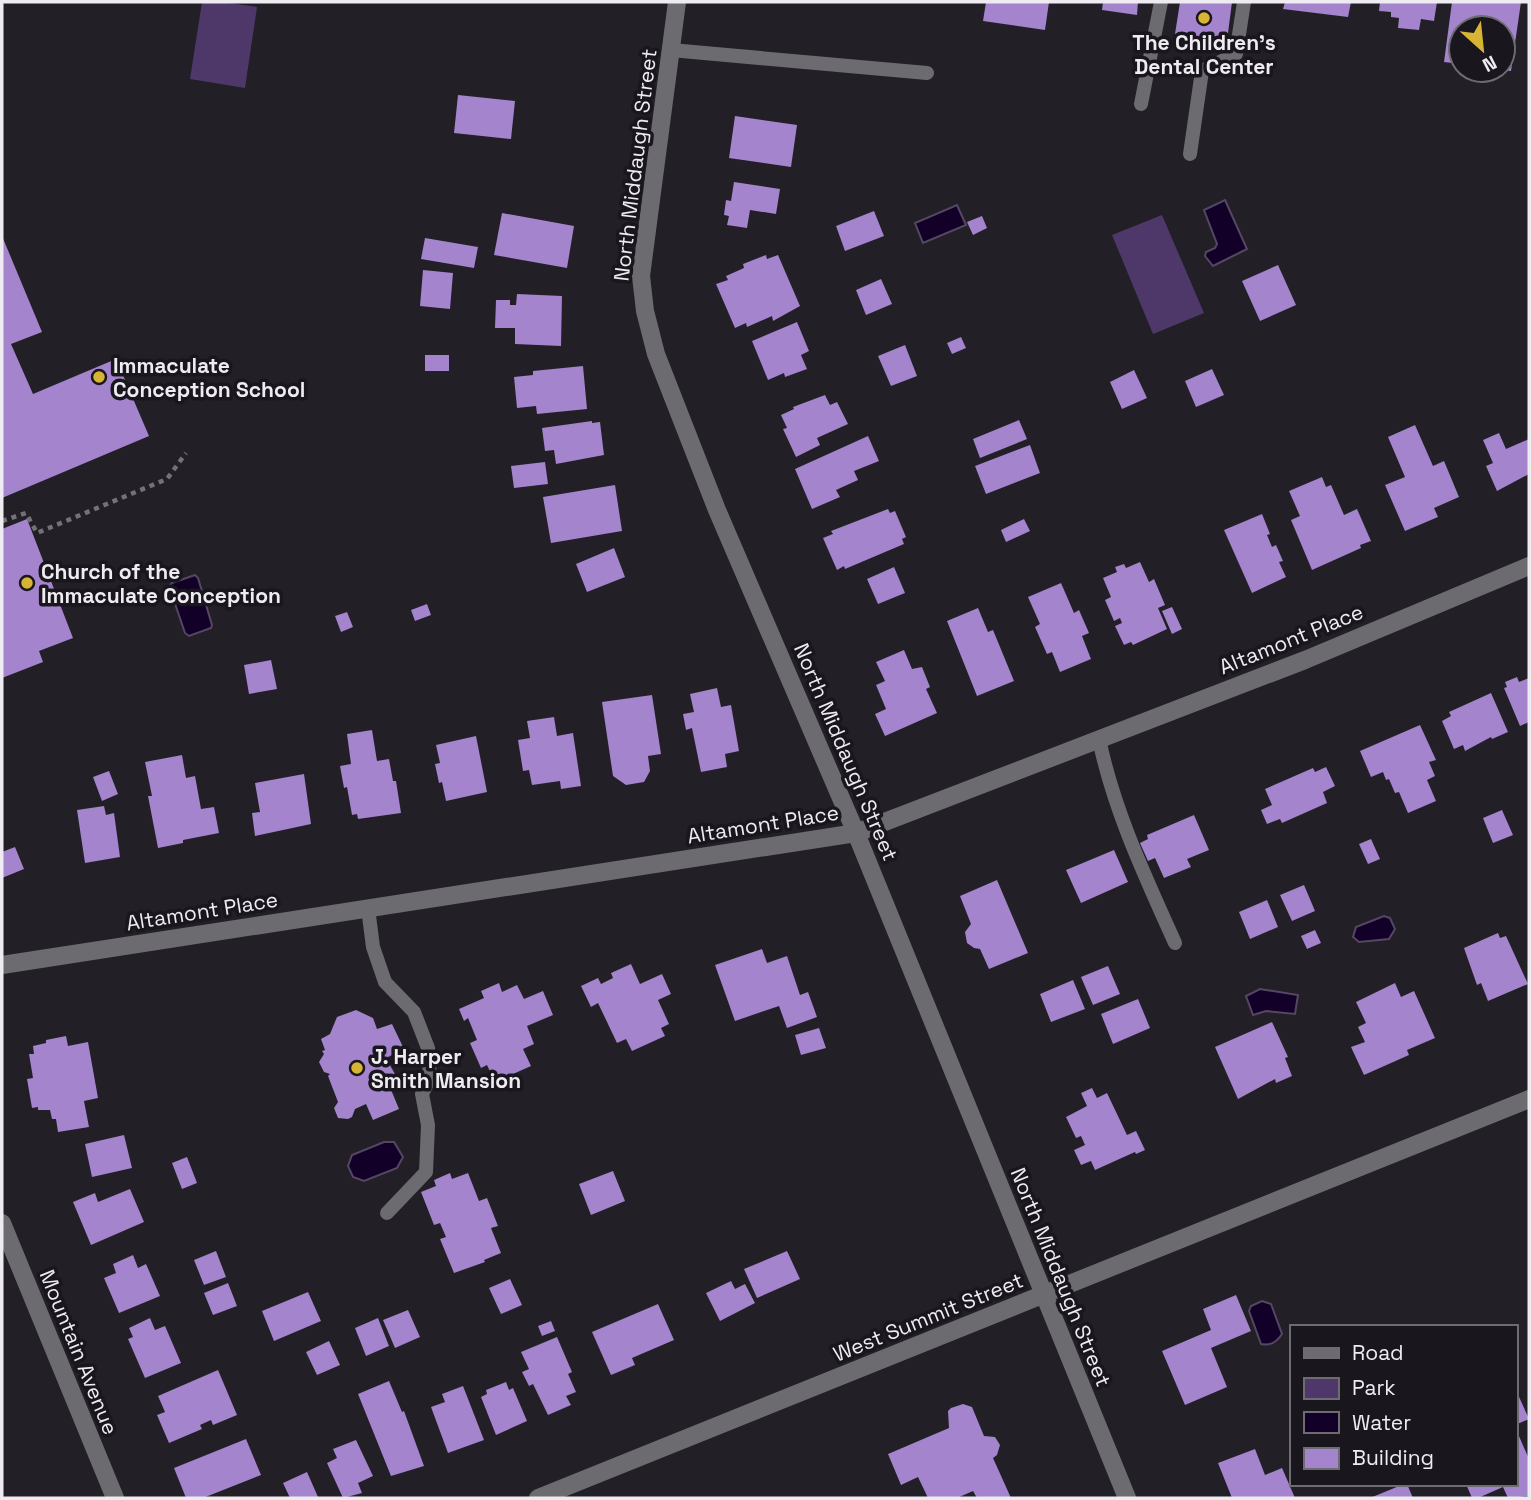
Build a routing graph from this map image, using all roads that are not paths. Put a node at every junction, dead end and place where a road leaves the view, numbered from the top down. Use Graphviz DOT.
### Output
graph roads {
  1 [pos="677,2"];
  2 [pos="1161,2"];
  3 [pos="1244,2"];
  4 [pos="671,50"];
  5 [pos="928,73"];
  6 [pos="1141,104"];
  7 [pos="1190,154"];
  8 [pos="1529,566"];
  9 [pos="1098,740"];
  10 [pos="856,833"];
  11 [pos="369,908"];
  12 [pos="1175,943"];
  13 [pos="2,965"];
  14 [pos="1529,1098"];
  15 [pos="387,1213"];
  16 [pos="2,1223"];
  17 [pos="1043,1295"];
  18 [pos="115,1498"];
  19 [pos="538,1498"];
  20 [pos="1127,1498"];
  1 -- 4 [label="street, North Middaugh Street"];
  2 -- 6 [label="lane"];
  3 -- 7 [label="lane"];
  4 -- 5 [label="lane"];
  4 -- 10 [label="street, North Middaugh Street"];
  8 -- 9 [label="street, Altamont Place"];
  9 -- 10 [label="street, Altamont Place"];
  9 -- 12 [label="lane"];
  10 -- 11 [label="street, Altamont Place"];
  10 -- 17 [label="street, North Middaugh Street"];
  11 -- 13 [label="street, Altamont Place"];
  11 -- 15 [label="lane"];
  14 -- 17 [label="street, West Summit Street"];
  16 -- 18 [label="street, Mountain Avenue"];
  17 -- 19 [label="street, West Summit Street"];
  17 -- 20 [label="street, North Middaugh Street"];
}
